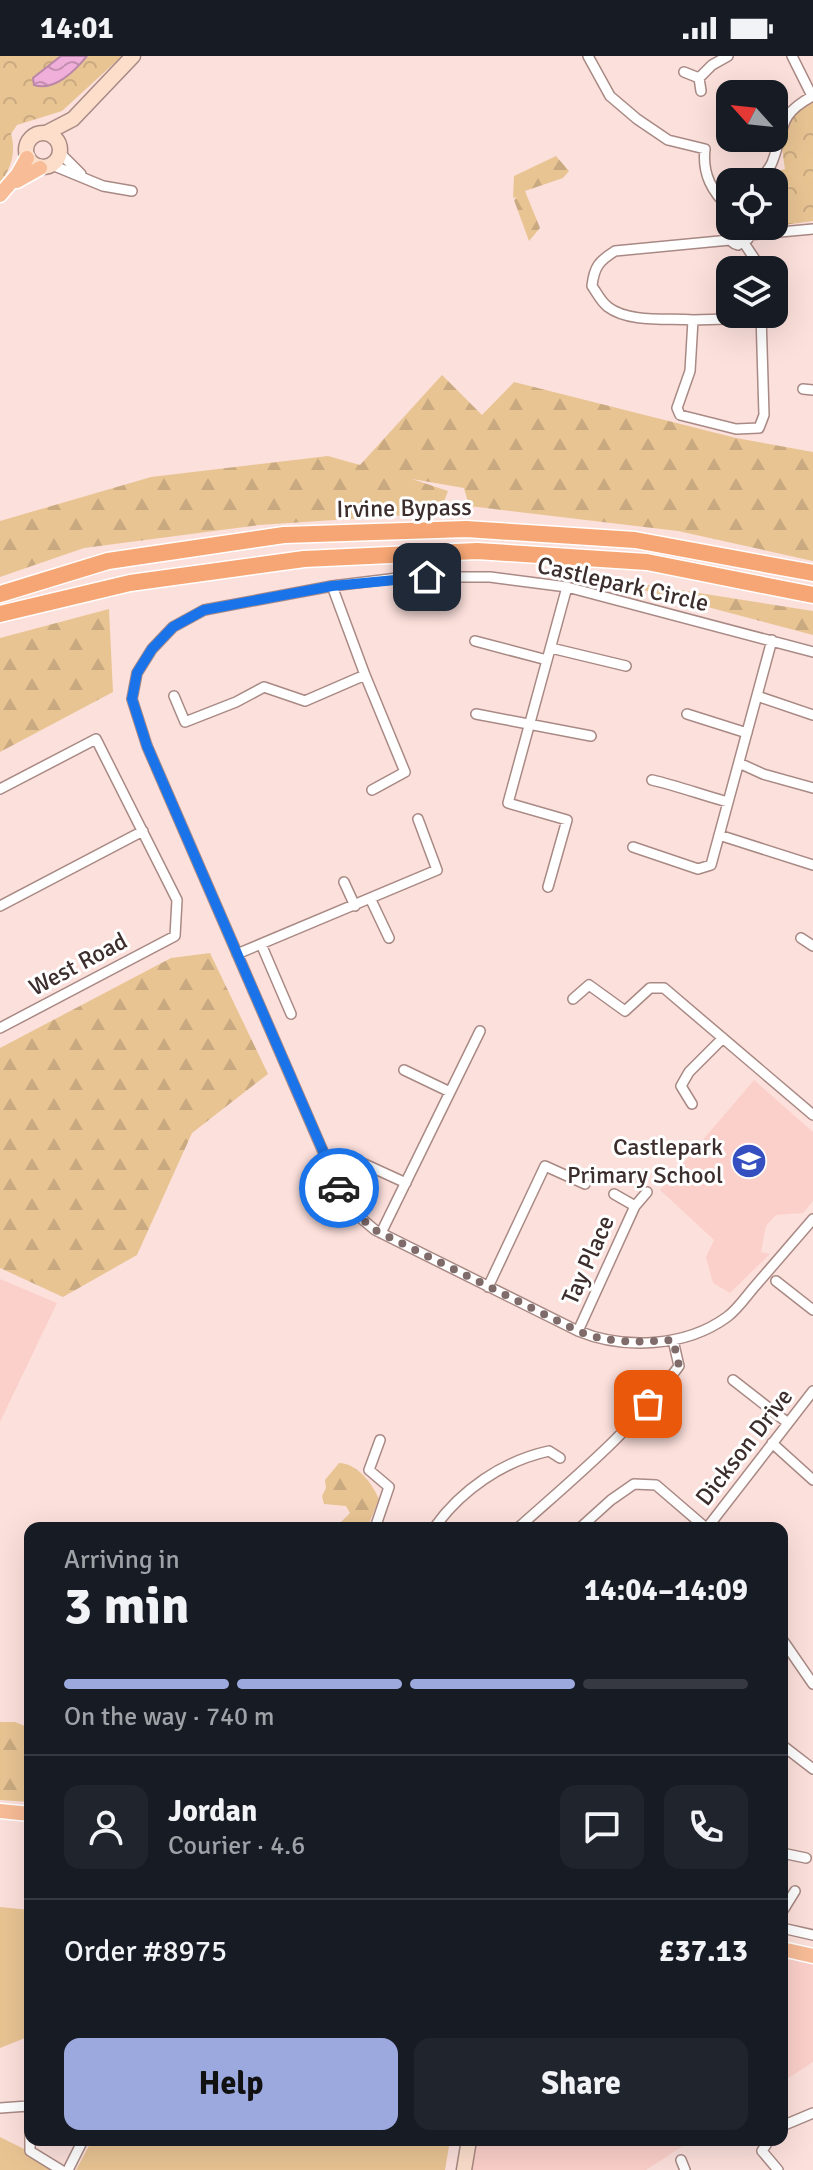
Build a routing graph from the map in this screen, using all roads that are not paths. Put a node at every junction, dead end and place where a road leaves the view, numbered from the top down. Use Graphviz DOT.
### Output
graph roads {
  1 [pos="133,56"];
  2 [pos="588,56"];
  3 [pos="728,56"];
  4 [pos="792,56"];
  5 [pos="684,72"];
  6 [pos="699,78"];
  7 [pos="701,91"];
  8 [pos="812,96"];
  9 [pos="73,119"];
  10 [pos="46,133"];
  11 [pos="27,158"];
  12 [pos="53,158"];
  13 [pos="769,168"];
  14 [pos="86,179"];
  15 [pos="132,191"];
  16 [pos="3,192"];
  17 [pos="716,192"];
  18 [pos="813,229"];
  19 [pos="788,231"];
  20 [pos="730,240"];
  21 [pos="739,240"];
  22 [pos="716,319"];
  23 [pos="693,320"];
  24 [pos="761,328"];
  25 [pos="813,573"];
  26 [pos="332,586"];
  27 [pos="567,587"];
  28 [pos="0,594"];
  29 [pos="813,595"];
  30 [pos="0,614"];
  31 [pos="772,640"];
  32 [pos="475,641"];
  33 [pos="551,648"];
  34 [pos="813,652"];
  35 [pos="547,660"];
  36 [pos="626,666"];
  37 [pos="365,675"];
  38 [pos="174,696"];
  39 [pos="757,696"];
  40 [pos="476,714"];
  41 [pos="687,714"];
  42 [pos="813,715"];
  43 [pos="530,723"];
  44 [pos="747,733"];
  45 [pos="591,736"];
  46 [pos="739,763"];
  47 [pos="652,780"];
  48 [pos="813,788"];
  49 [pos="0,789"];
  50 [pos="372,790"];
  51 [pos="728,802"];
  52 [pos="418,819"];
  53 [pos="143,831"];
  54 [pos="719,835"];
  55 [pos="633,847"];
  56 [pos="813,865"];
  57 [pos="344,882"];
  58 [pos="548,887"];
  59 [pos="371,900"];
  60 [pos="0,906"];
  61 [pos="355,906"];
  62 [pos="389,938"];
  63 [pos="801,938"];
  64 [pos="261,944"];
  65 [pos="813,946"];
  66 [pos="237,954"];
  67 [pos="573,999"];
  68 [pos="291,1014"];
  69 [pos="0,1028"];
  70 [pos="480,1031"];
  71 [pos="723,1038"];
  72 [pos="404,1070"];
  73 [pos="450,1092"];
  74 [pos="692,1104"];
  75 [pos="813,1115"];
  76 [pos="347,1156"];
  77 [pos="406,1183"];
  78 [pos="585,1184"];
  79 [pos="647,1192"];
  80 [pos="614,1194"];
  81 [pos="635,1206"];
  82 [pos="813,1219"];
  83 [pos="381,1233"];
  84 [pos="776,1281"];
  85 [pos="488,1287"];
  86 [pos="813,1310"];
  87 [pos="578,1331"];
  88 [pos="673,1340"];
  89 [pos="733,1380"];
  90 [pos="813,1391"];
  91 [pos="788,1423"];
  92 [pos="380,1440"];
  93 [pos="772,1443"];
  94 [pos="560,1458"];
  95 [pos="813,1480"];
  96 [pos="377,1522"];
  97 [pos="438,1522"];
  98 [pos="525,1522"];
  99 [pos="587,1522"];
  100 [pos="699,1522"];
  101 [pos="711,1522"];
  102 [pos="788,1648"];
  103 [pos="813,1684"];
  104 [pos="788,1750"];
  105 [pos="813,1769"];
  106 [pos="0,1811"];
  107 [pos="24,1813"];
  108 [pos="788,1854"];
  109 [pos="806,1858"];
  110 [pos="795,1891"];
  111 [pos="788,1902"];
  112 [pos="788,1929"];
  113 [pos="813,1935"];
  114 [pos="788,1950"];
  115 [pos="813,1956"];
  116 [pos="24,2104"];
  117 [pos="0,2108"];
  118 [pos="813,2113"];
  119 [pos="788,2123"];
  120 [pos="30,2146"];
  121 [pos="80,2146"];
  122 [pos="468,2146"];
  123 [pos="765,2146"];
  124 [pos="61,2170"];
  125 [pos="68,2170"];
  126 [pos="464,2170"];
  127 [pos="778,2170"];
  1 -- 9 [label="main road"];
  2 -- 17 [label="street"];
  3 -- 6 [label="street"];
  4 -- 8 [label="street"];
  5 -- 6 [label="street"];
  6 -- 7 [label="street"];
  8 -- 13 [label="street"];
  9 -- 10 [label="main road"];
  9 -- 12 [label="main road"];
  10 -- 11 [label="main road"];
  10 -- 12 [label="main road"];
  11 -- 12 [label="main road"];
  11 -- 16 [label="main road"];
  12 -- 14 [label="street"];
  12 -- 14 [label="street"];
  12 -- 16 [label="main road"];
  14 -- 15 [label="street"];
  18 -- 19 [label="street"];
  20 -- 21 [label="street"];
  20 -- 23 [label="street"];
  22 -- 23 [label="street"];
  23 -- 24 [label="street"];
  25 -- 28 [label="highway, Irvine Bypass"];
  26 -- 27 [label="street, Castlepark Circle"];
  26 -- 37 [label="street"];
  26 -- 66 [label="street, Castlepark Circle"];
  27 -- 31 [label="street, Castlepark Circle"];
  27 -- 33 [label="street"];
  29 -- 30 [label="highway, Irvine Bypass"];
  31 -- 34 [label="street, Castlepark Circle"];
  31 -- 39 [label="street"];
  32 -- 35 [label="street"];
  33 -- 35 [label="street"];
  33 -- 36 [label="street"];
  35 -- 43 [label="street"];
  37 -- 38 [label="street"];
  37 -- 50 [label="street"];
  39 -- 42 [label="street"];
  39 -- 44 [label="street"];
  40 -- 43 [label="street"];
  41 -- 44 [label="street"];
  43 -- 45 [label="street"];
  43 -- 58 [label="street"];
  44 -- 46 [label="street"];
  46 -- 48 [label="street"];
  46 -- 51 [label="street"];
  47 -- 51 [label="street"];
  49 -- 53 [label="street"];
  51 -- 54 [label="street"];
  52 -- 59 [label="street"];
  53 -- 60 [label="street"];
  53 -- 69 [label="street, West Road"];
  54 -- 55 [label="street"];
  54 -- 56 [label="street"];
  57 -- 61 [label="street"];
  59 -- 61 [label="street"];
  59 -- 62 [label="street"];
  61 -- 64 [label="street"];
  63 -- 65 [label="street"];
  64 -- 66 [label="street"];
  64 -- 68 [label="street"];
  66 -- 83 [label="street, Castlepark Circle"];
  67 -- 71 [label="street"];
  70 -- 73 [label="street"];
  71 -- 74 [label="street"];
  71 -- 75 [label="street"];
  72 -- 73 [label="street"];
  73 -- 77 [label="street"];
  76 -- 77 [label="street"];
  77 -- 83 [label="street"];
  78 -- 85 [label="street"];
  79 -- 81 [label="street, Tay Place"];
  80 -- 81 [label="street, Tay Place"];
  81 -- 87 [label="street, Tay Place"];
  82 -- 88 [label="street, Castlepark Circle"];
  83 -- 85 [label="street, Castlepark Circle"];
  84 -- 86 [label="street"];
  85 -- 87 [label="street, Castlepark Circle"];
  87 -- 88 [label="street, Castlepark Circle"];
  88 -- 98 [label="street"];
  89 -- 91 [label="street"];
  90 -- 91 [label="street, Dickson Drive"];
  91 -- 93 [label="street, Dickson Drive"];
  92 -- 96 [label="street"];
  93 -- 95 [label="street"];
  93 -- 101 [label="street, Dickson Drive"];
  94 -- 97 [label="street"];
  99 -- 100 [label="street"];
  102 -- 103 [label="street"];
  104 -- 105 [label="street"];
  106 -- 107 [label="main road"];
  108 -- 109 [label="street"];
  110 -- 111 [label="street"];
  112 -- 113 [label="street"];
  114 -- 115 [label="main road"];
  116 -- 117 [label="street"];
  118 -- 119 [label="street"];
  120 -- 124 [label="street"];
  121 -- 125 [label="street"];
  122 -- 126 [label="main road"];
  123 -- 127 [label="street"];
}
